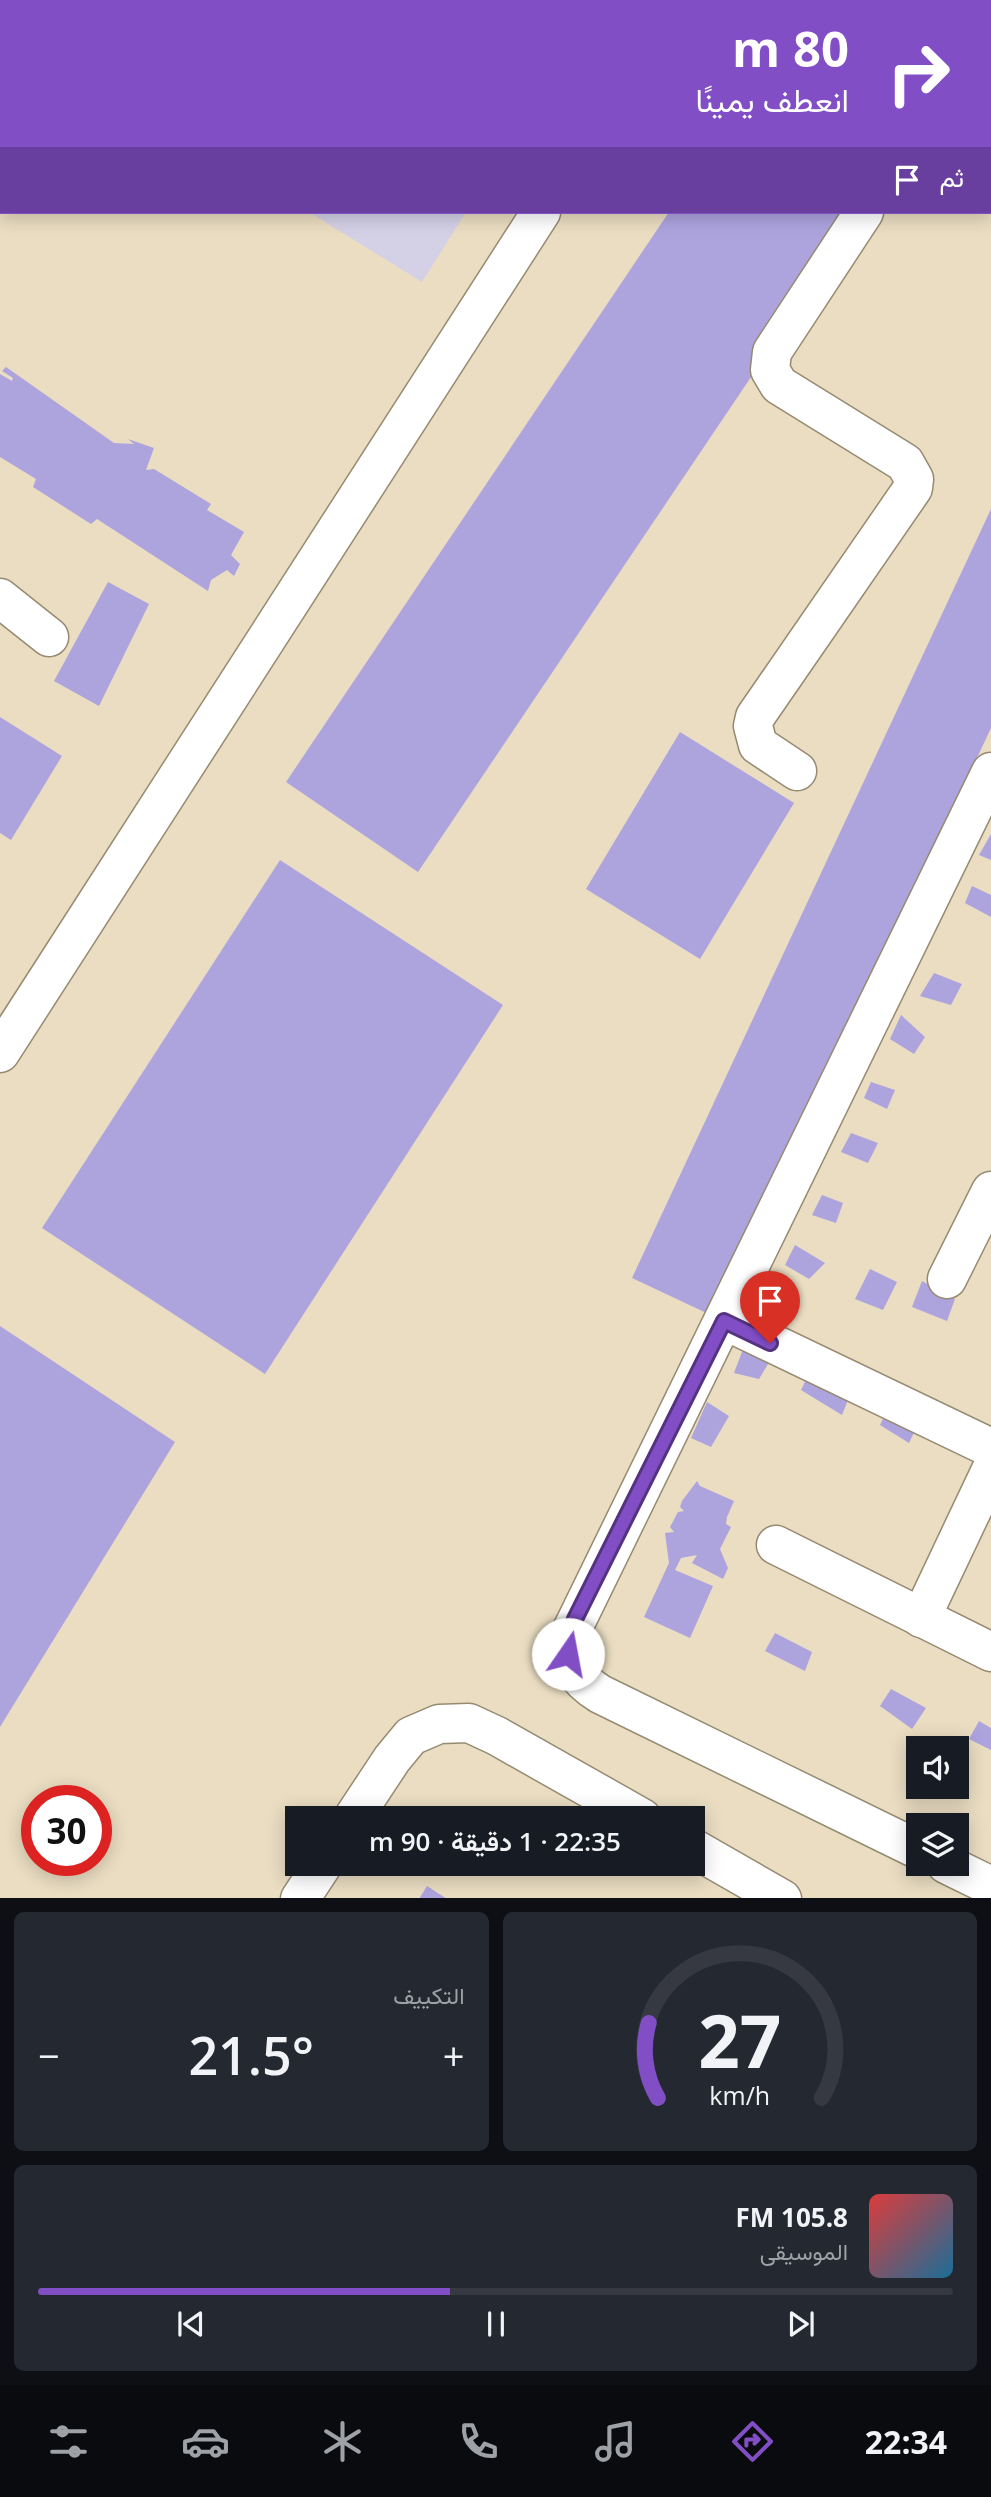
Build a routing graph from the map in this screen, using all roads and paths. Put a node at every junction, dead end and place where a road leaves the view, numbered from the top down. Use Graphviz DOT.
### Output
graph roads {
  1 [pos="540,214"];
  2 [pos="862,214"];
  3 [pos="0,598"];
  4 [pos="49,637"];
  5 [pos="797,771"];
  6 [pos="991,772"];
  7 [pos="0,1053"];
  8 [pos="991,1191"];
  9 [pos="947,1279"];
  10 [pos="724,1321"];
  11 [pos="988,1444"];
  12 [pos="776,1545"];
  13 [pos="921,1618"];
  14 [pos="991,1652"];
  15 [pos="361,1806"];
  16 [pos="621,1806"];
  17 [pos="906,1844"];
  18 [pos="705,1855"];
  19 [pos="969,1875"];
  20 [pos="315,1876"];
  21 [pos="991,1886"];
  22 [pos="301,1898"];
  23 [pos="780,1898"];
  1 -- 7 [label="street"];
  2 -- 5 [label="street"];
  3 -- 4 [label="street"];
  6 -- 10 [label="street"];
  8 -- 9 [label="street"];
  10 -- 11 [label="street"];
  10 -- 17 [label="street"];
  11 -- 13 [label="street"];
  12 -- 13 [label="street"];
  13 -- 14 [label="street"];
  15 -- 16 [label="street"];
  18 -- 23 [label="street"];
  19 -- 21 [label="street"];
  20 -- 22 [label="street"];
}
